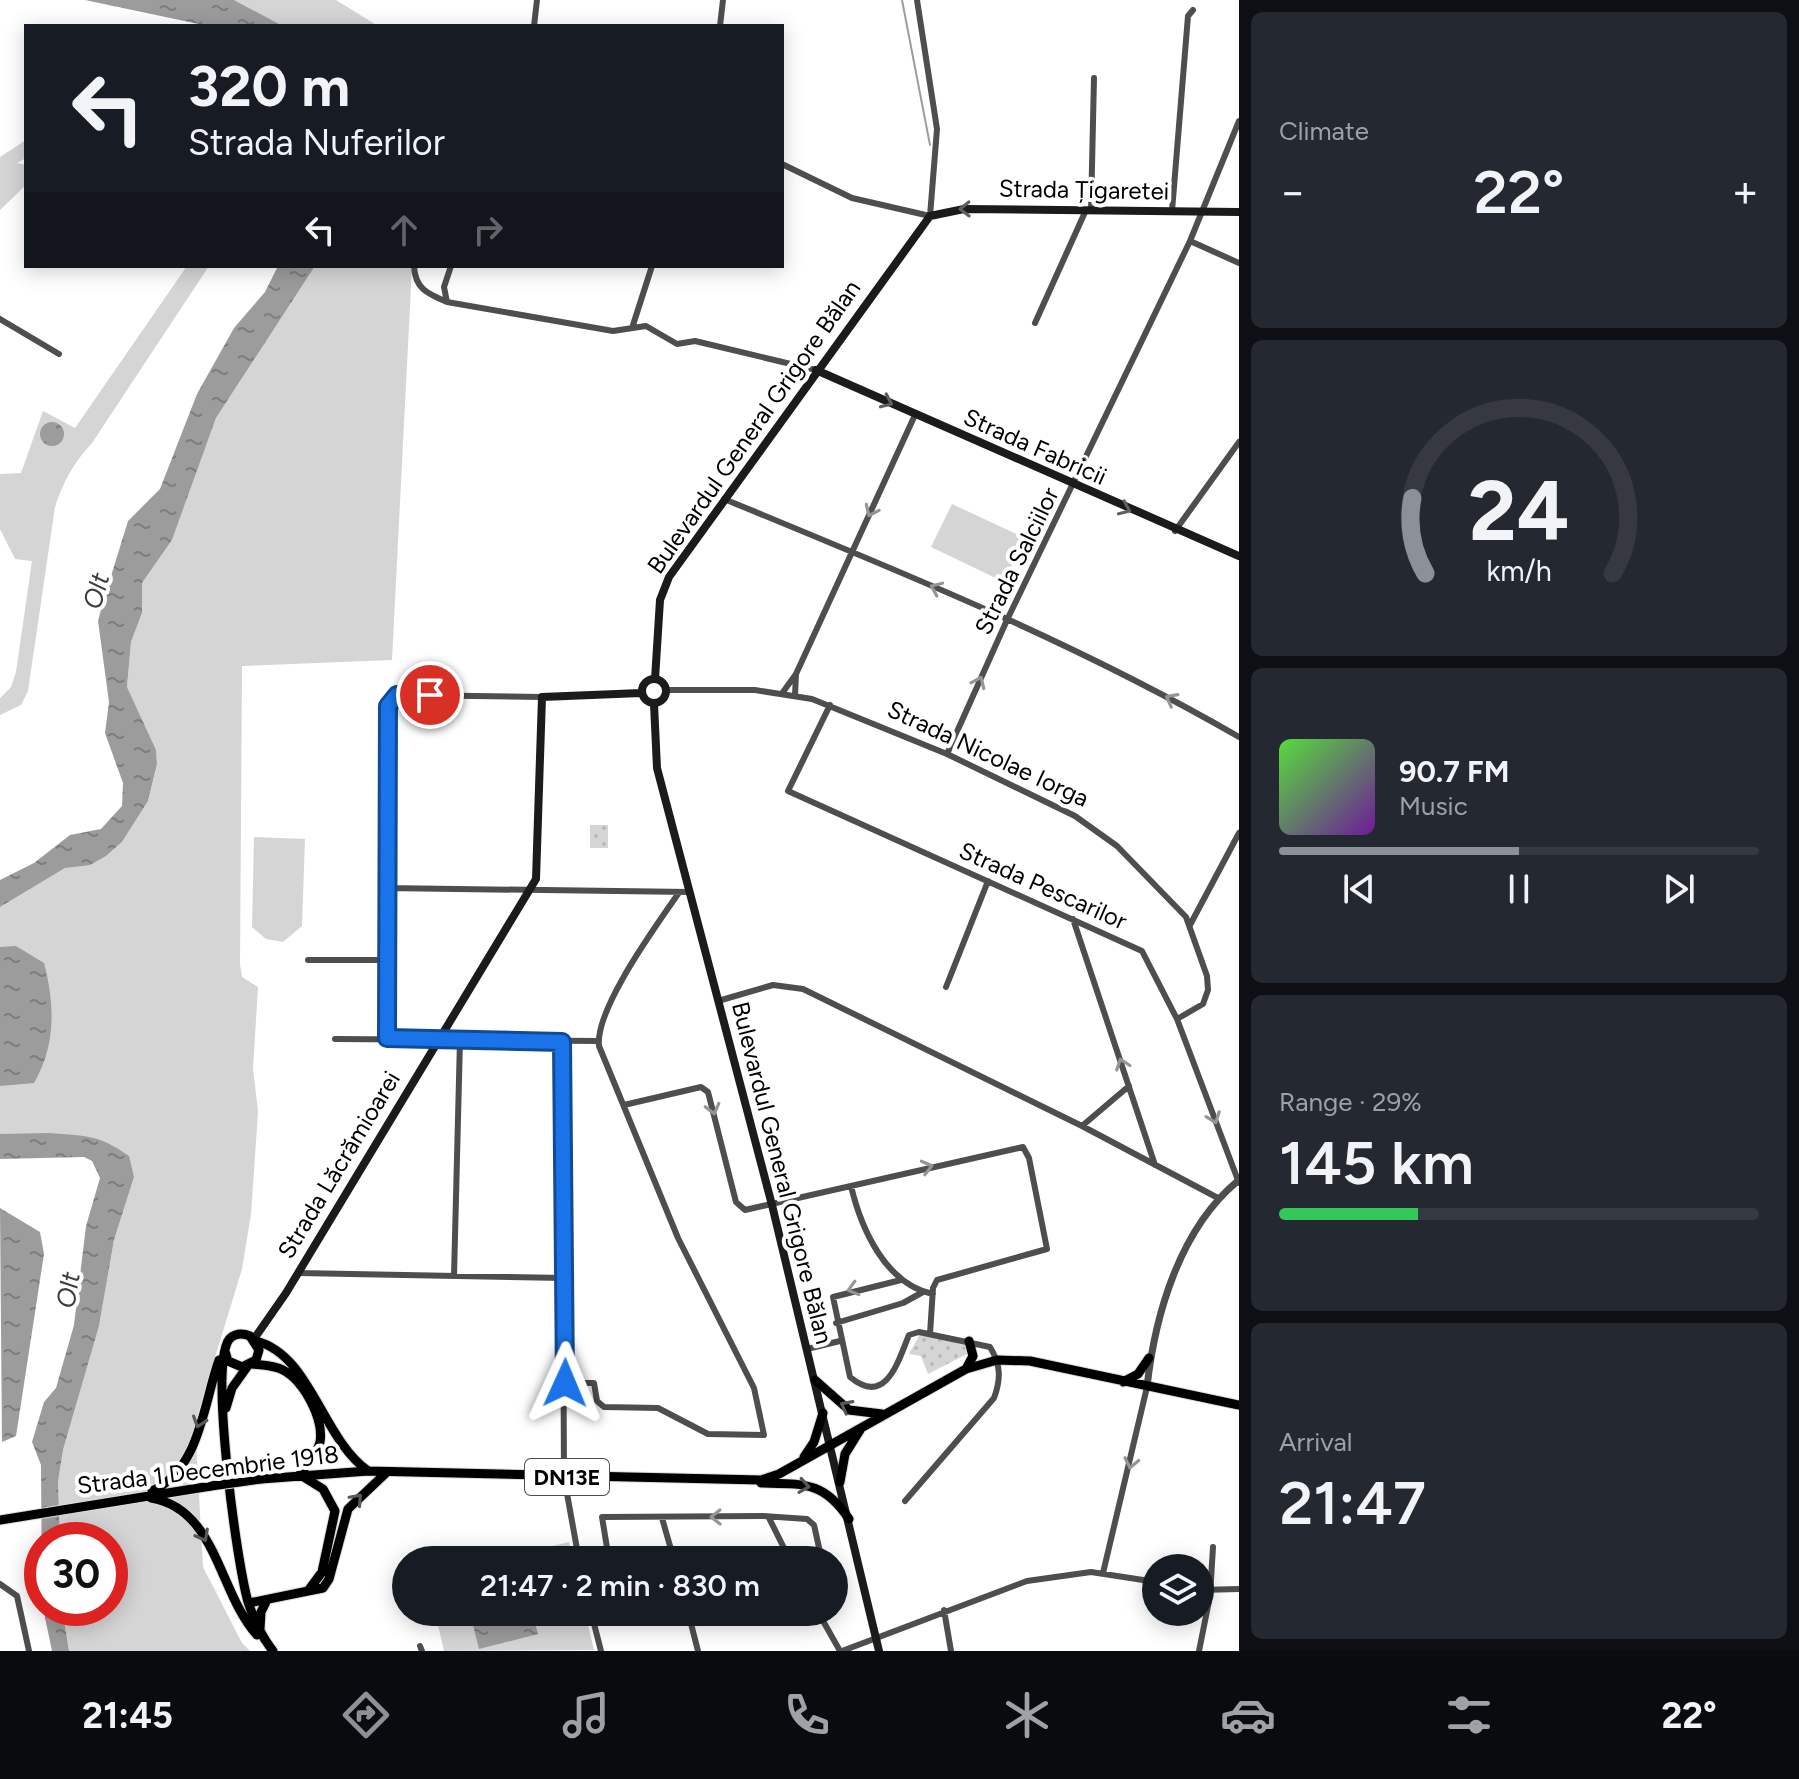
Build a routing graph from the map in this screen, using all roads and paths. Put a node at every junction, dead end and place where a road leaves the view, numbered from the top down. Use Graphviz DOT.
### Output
graph roads {
  1 [pos="537,0"];
  2 [pos="723,0"];
  3 [pos="917,0"];
  4 [pos="1193,10"];
  5 [pos="534,24"];
  6 [pos="720,24"];
  7 [pos="1094,78"];
  8 [pos="1239,121"];
  9 [pos="784,165"];
  10 [pos="1089,210"];
  11 [pos="1172,211"];
  12 [pos="1204,211"];
  13 [pos="1239,212"];
  14 [pos="930,216"];
  15 [pos="1190,241"];
  16 [pos="1239,263"];
  17 [pos="414,268"];
  18 [pos="450,268"];
  19 [pos="651,268"];
  20 [pos="447,302"];
  21 [pos="0,319"];
  22 [pos="1035,323"];
  23 [pos="633,325"];
  24 [pos="59,354"];
  25 [pos="816,370"];
  26 [pos="915,415"];
  27 [pos="1239,442"];
  28 [pos="1074,487"];
  29 [pos="724,499"];
  30 [pos="1175,531"];
  31 [pos="853,550"];
  32 [pos="1239,556"];
  33 [pos="1007,620"];
  34 [pos="796,674"];
  35 [pos="655,679"];
  36 [pos="666,690"];
  37 [pos="783,692"];
  38 [pos="641,693"];
  39 [pos="795,695"];
  40 [pos="542,697"];
  41 [pos="654,704"];
  42 [pos="830,705"];
  43 [pos="1239,737"];
  44 [pos="947,754"];
  45 [pos="1239,833"];
  46 [pos="988,881"];
  47 [pos="385,888"];
  48 [pos="530,891"];
  49 [pos="689,892"];
  50 [pos="678,894"];
  51 [pos="1073,919"];
  52 [pos="1190,925"];
  53 [pos="308,960"];
  54 [pos="385,960"];
  55 [pos="946,987"];
  56 [pos="718,1001"];
  57 [pos="1177,1019"];
  58 [pos="387,1038"];
  59 [pos="335,1039"];
  60 [pos="438,1039"];
  61 [pos="460,1040"];
  62 [pos="598,1041"];
  63 [pos="562,1042"];
  64 [pos="1129,1086"];
  65 [pos="624,1105"];
  66 [pos="1082,1126"];
  67 [pos="1155,1165"];
  68 [pos="1239,1181"];
  69 [pos="851,1186"];
  70 [pos="1218,1198"];
  71 [pos="772,1205"];
  72 [pos="298,1273"];
  73 [pos="454,1276"];
  74 [pos="565,1278"];
  75 [pos="901,1280"];
  76 [pos="923,1292"];
  77 [pos="933,1294"];
  78 [pos="836,1323"];
  79 [pos="930,1334"];
  80 [pos="255,1340"];
  81 [pos="840,1341"];
  82 [pos="969,1341"];
  83 [pos="225,1348"];
  84 [pos="807,1349"];
  85 [pos="1149,1358"];
  86 [pos="997,1360"];
  87 [pos="249,1365"];
  88 [pos="966,1369"];
  89 [pos="815,1380"];
  90 [pos="1123,1382"];
  91 [pos="565,1383"];
  92 [pos="1147,1387"];
  93 [pos="1239,1405"];
  94 [pos="823,1413"];
  95 [pos="885,1413"];
  96 [pos="225,1419"];
  97 [pos="864,1426"];
  98 [pos="831,1444"];
  99 [pos="799,1463"];
  100 [pos="368,1471"];
  101 [pos="387,1472"];
  102 [pos="299,1475"];
  103 [pos="564,1477"];
  104 [pos="746,1482"];
  105 [pos="840,1482"];
  106 [pos="141,1497"];
  107 [pos="905,1501"];
  108 [pos="0,1518"];
  109 [pos="662,1518"];
  110 [pos="849,1519"];
  111 [pos="770,1520"];
  112 [pos="576,1546"];
  113 [pos="606,1546"];
  114 [pos="670,1546"];
  115 [pos="783,1546"];
  116 [pos="819,1546"];
  117 [pos="1213,1547"];
  118 [pos="1213,1554"];
  119 [pos="1103,1573"];
  120 [pos="1142,1580"];
  121 [pos="0,1584"];
  122 [pos="1239,1589"];
  123 [pos="1214,1591"];
  124 [pos="307,1593"];
  125 [pos="267,1600"];
  126 [pos="249,1603"];
  127 [pos="944,1610"];
  128 [pos="595,1626"];
  129 [pos="692,1626"];
  130 [pos="826,1626"];
  131 [pos="1204,1626"];
  132 [pos="260,1632"];
  133 [pos="876,1637"];
  134 [pos="272,1650"];
  135 [pos="29,1651"];
  136 [pos="601,1651"];
  137 [pos="698,1651"];
  138 [pos="841,1651"];
  139 [pos="879,1651"];
  140 [pos="951,1651"];
  141 [pos="1199,1651"];
  1 -- 5 [label="street"];
  2 -- 6 [label="street"];
  3 -- 14 [label="street"];
  4 -- 11 [label="street"];
  7 -- 10 [label="street"];
  8 -- 12 [label="street, Strada Salciilor"];
  9 -- 14 [label="street"];
  10 -- 11 [label="main road, Strada Țigaretei"];
  10 -- 14 [label="main road, Strada Țigaretei, one-way"];
  10 -- 22 [label="street"];
  11 -- 12 [label="main road, Strada Țigaretei"];
  12 -- 13 [label="main road, Strada Țigaretei"];
  12 -- 15 [label="street, Strada Salciilor"];
  14 -- 25 [label="main road, Bulevardul General Grigore Bălan"];
  15 -- 16 [label="street"];
  15 -- 28 [label="street, Strada Salciilor"];
  17 -- 20 [label="street"];
  18 -- 20 [label="street"];
  19 -- 23 [label="street"];
  20 -- 23 [label="street"];
  21 -- 24 [label="street"];
  23 -- 25 [label="street"];
  25 -- 26 [label="main road, Strada Fabricii, one-way"];
  25 -- 29 [label="main road, Bulevardul General Grigore Bălan"];
  26 -- 28 [label="main road, Strada Fabricii"];
  26 -- 31 [label="street, one-way"];
  27 -- 30 [label="street"];
  28 -- 30 [label="main road, Strada Fabricii, one-way"];
  28 -- 33 [label="street, Strada Salciilor"];
  29 -- 31 [label="street"];
  29 -- 35 [label="main road, Bulevardul General Grigore Bălan"];
  30 -- 32 [label="main road, Strada Fabricii"];
  33 -- 31 [label="street, one-way"];
  31 -- 34 [label="street"];
  43 -- 33 [label="street, one-way"];
  44 -- 33 [label="street, Strada Salciilor, one-way"];
  34 -- 37 [label="street"];
  34 -- 39 [label="street"];
  35 -- 36 [label="main road"];
  35 -- 38 [label="main road"];
  36 -- 37 [label="street, Strada Nicolae Iorga"];
  36 -- 41 [label="main road"];
  37 -- 39 [label="street, Strada Nicolae Iorga"];
  38 -- 40 [label="main road"];
  38 -- 41 [label="main road"];
  39 -- 42 [label="street, Strada Nicolae Iorga"];
  40 -- 47 [label="street"];
  40 -- 48 [label="main road, Strada Lăcrămioarei"];
  41 -- 49 [label="main road, Bulevardul General Grigore Bălan"];
  42 -- 44 [label="street, Strada Nicolae Iorga"];
  42 -- 46 [label="street, Strada Pescarilor"];
  44 -- 52 [label="street, Strada Nicolae Iorga"];
  45 -- 52 [label="street"];
  46 -- 51 [label="street, Strada Pescarilor"];
  46 -- 55 [label="street"];
  47 -- 48 [label="street"];
  47 -- 54 [label="street"];
  48 -- 50 [label="street"];
  48 -- 60 [label="main road, Strada Lăcrămioarei"];
  49 -- 50 [label="street"];
  49 -- 56 [label="main road, Bulevardul General Grigore Bălan"];
  50 -- 62 [label="street"];
  51 -- 57 [label="street, Strada Pescarilor"];
  64 -- 51 [label="street, one-way"];
  52 -- 57 [label="street, Strada Nicolae Iorga"];
  53 -- 54 [label="street"];
  54 -- 58 [label="street"];
  56 -- 66 [label="street"];
  56 -- 71 [label="main road, Bulevardul General Grigore Bălan"];
  57 -- 68 [label="street, Strada Pescarilor, one-way"];
  58 -- 59 [label="street"];
  58 -- 60 [label="street"];
  60 -- 61 [label="street"];
  60 -- 72 [label="main road, Strada Lăcrămioarei"];
  61 -- 63 [label="street"];
  61 -- 73 [label="street"];
  62 -- 63 [label="street"];
  62 -- 65 [label="street"];
  63 -- 74 [label="street"];
  64 -- 66 [label="street"];
  64 -- 67 [label="street"];
  65 -- 71 [label="street, one-way"];
  65 -- 91 [label="street"];
  66 -- 67 [label="street"];
  67 -- 70 [label="street"];
  68 -- 70 [label="street"];
  69 -- 71 [label="street"];
  69 -- 75 [label="street"];
  69 -- 77 [label="street, one-way"];
  70 -- 85 [label="street"];
  71 -- 84 [label="main road, Bulevardul General Grigore Bălan"];
  72 -- 73 [label="street"];
  72 -- 80 [label="main road, Strada Lăcrămioarei"];
  73 -- 74 [label="street"];
  74 -- 91 [label="street"];
  75 -- 76 [label="street"];
  75 -- 78 [label="street, one-way"];
  76 -- 77 [label="street"];
  76 -- 78 [label="street"];
  77 -- 79 [label="street"];
  78 -- 81 [label="street"];
  79 -- 81 [label="street"];
  79 -- 82 [label="street"];
  80 -- 83 [label="main road"];
  80 -- 87 [label="main road"];
  80 -- 100 [label="main road"];
  81 -- 84 [label="street"];
  82 -- 86 [label="street"];
  82 -- 88 [label="main road"];
  83 -- 87 [label="main road"];
  83 -- 96 [label="main road"];
  83 -- 106 [label="main road, one-way"];
  84 -- 89 [label="main road, Bulevardul General Grigore Bălan"];
  85 -- 90 [label="main road"];
  85 -- 92 [label="street"];
  86 -- 88 [label="main road, Strada 1 Decembrie 1918 / DN13E"];
  86 -- 90 [label="main road, Strada 1 Decembrie 1918 / DN13E"];
  86 -- 107 [label="street"];
  87 -- 96 [label="main road"];
  87 -- 102 [label="main road"];
  88 -- 95 [label="main road, Strada 1 Decembrie 1918 / DN13E"];
  89 -- 94 [label="main road, Bulevardul General Grigore Bălan"];
  95 -- 89 [label="main road, one-way"];
  90 -- 92 [label="main road, Strada 1 Decembrie 1918 / DN13E"];
  91 -- 103 [label="street"];
  92 -- 93 [label="main road, Strada 1 Decembrie 1918 / DN13E"];
  92 -- 119 [label="street, one-way"];
  94 -- 98 [label="main road, Bulevardul General Grigore Bălan"];
  94 -- 99 [label="main road"];
  95 -- 97 [label="main road, Strada 1 Decembrie 1918 / DN13E"];
  96 -- 126 [label="main road"];
  97 -- 98 [label="main road, Strada 1 Decembrie 1918 / DN13E"];
  97 -- 105 [label="main road"];
  98 -- 99 [label="main road, Strada 1 Decembrie 1918 / DN13E"];
  98 -- 105 [label="main road, Bulevardul General Grigore Bălan"];
  99 -- 104 [label="main road, Strada 1 Decembrie 1918 / DN13E"];
  100 -- 101 [label="main road, Strada 1 Decembrie 1918 / DN13E"];
  100 -- 102 [label="main road, Strada 1 Decembrie 1918 / DN13E"];
  101 -- 103 [label="main road, Strada 1 Decembrie 1918 / DN13E"];
  124 -- 101 [label="main road, one-way"];
  102 -- 106 [label="main road, Strada 1 Decembrie 1918 / DN13E, bridge"];
  102 -- 124 [label="main road"];
  103 -- 104 [label="main road, Strada 1 Decembrie 1918 / DN13E"];
  103 -- 112 [label="street"];
  104 -- 110 [label="main road, one-way"];
  105 -- 110 [label="main road, Bulevardul General Grigore Bălan"];
  106 -- 108 [label="main road, Strada 1 Decembrie 1918 / DN13E"];
  106 -- 134 [label="main road, one-way"];
  111 -- 109 [label="street, one-way"];
  109 -- 113 [label="street"];
  109 -- 114 [label="street"];
  110 -- 133 [label="main road, Bulevardul General Grigore Bălan"];
  111 -- 115 [label="street"];
  111 -- 116 [label="street"];
  117 -- 118 [label="street"];
  119 -- 120 [label="street"];
  119 -- 127 [label="street"];
  121 -- 135 [label="street"];
  122 -- 123 [label="street"];
  124 -- 125 [label="main road"];
  125 -- 126 [label="main road"];
  125 -- 132 [label="main road"];
  126 -- 132 [label="main road"];
  127 -- 133 [label="street"];
  127 -- 140 [label="street"];
  128 -- 136 [label="street"];
  129 -- 137 [label="street"];
  130 -- 138 [label="street"];
  131 -- 141 [label="street"];
  132 -- 134 [label="main road"];
  133 -- 138 [label="street"];
  133 -- 139 [label="main road, Bulevardul General Grigore Bălan"];
}
